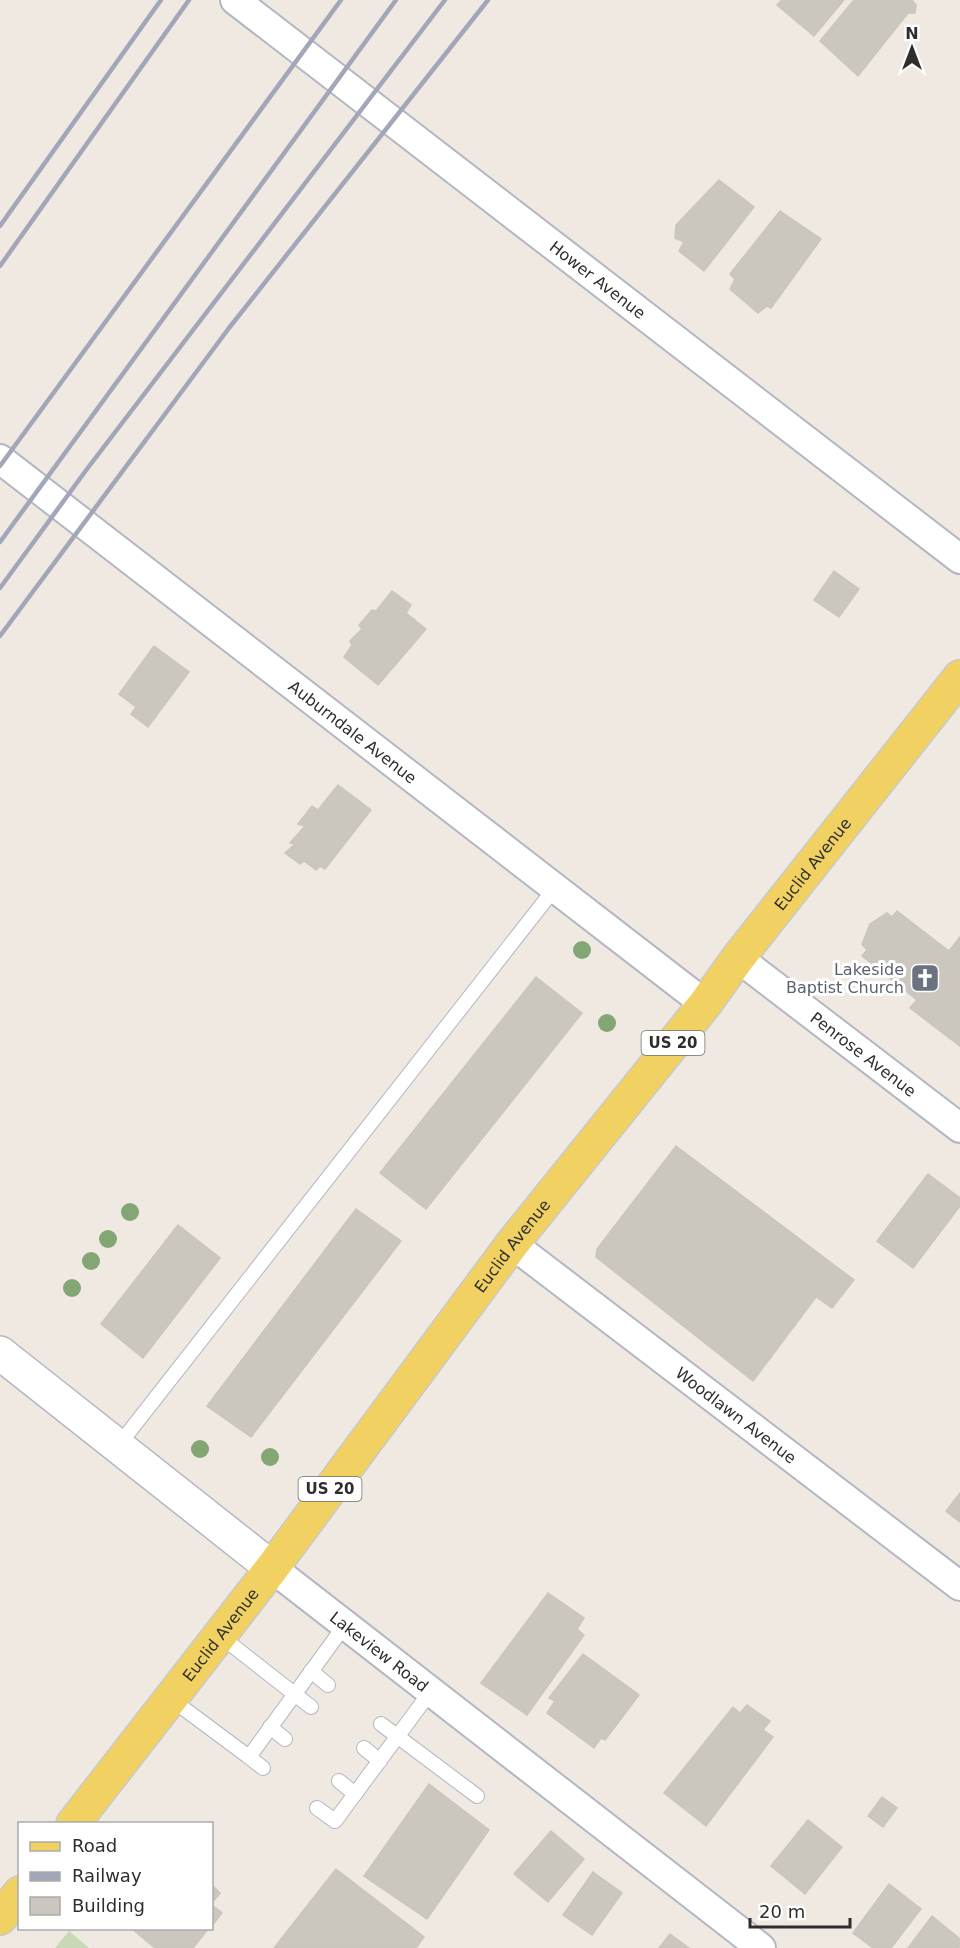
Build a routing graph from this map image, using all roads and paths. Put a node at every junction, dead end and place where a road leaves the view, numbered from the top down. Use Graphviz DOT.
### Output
graph roads {
  1 [pos="235,0"];
  2 [pos="0,459"];
  3 [pos="960,560"];
  4 [pos="959,680"];
  5 [pos="555,888"];
  6 [pos="738,958"];
  7 [pos="705,1004"];
  8 [pos="960,1128"];
  9 [pos="512,1244"];
  10 [pos="0,1353"];
  11 [pos="118,1446"];
  12 [pos="272,1568"];
  13 [pos="960,1586"];
  14 [pos="345,1625"];
  15 [pos="219,1635"];
  16 [pos="311,1671"];
  17 [pos="328,1685"];
  18 [pos="431,1691"];
  19 [pos="295,1694"];
  20 [pos="170,1698"];
  21 [pos="311,1707"];
  22 [pos="381,1724"];
  23 [pos="270,1727"];
  24 [pos="397,1737"];
  25 [pos="285,1739"];
  26 [pos="364,1748"];
  27 [pos="249,1757"];
  28 [pos="380,1761"];
  29 [pos="263,1768"];
  30 [pos="339,1781"];
  31 [pos="355,1794"];
  32 [pos="477,1796"];
  33 [pos="317,1808"];
  34 [pos="75,1822"];
  35 [pos="18,1896"];
  36 [pos="0,1918"];
  37 [pos="761,1948"];
  1 -- 3 [label="street, Hower Avenue"];
  2 -- 5 [label="street, Auburndale Avenue"];
  4 -- 6 [label="main road, Euclid Avenue / US 20"];
  5 -- 7 [label="street, Auburndale Avenue"];
  5 -- 11 [label="lane"];
  6 -- 7 [label="main road, Euclid Avenue / US 20"];
  6 -- 8 [label="street, Penrose Avenue"];
  7 -- 9 [label="main road, Euclid Avenue / US 20"];
  9 -- 12 [label="main road, Euclid Avenue / US 20"];
  9 -- 13 [label="street, Woodlawn Avenue"];
  10 -- 11 [label="street, Lakeview Road"];
  11 -- 12 [label="street, Lakeview Road"];
  12 -- 14 [label="street, Lakeview Road"];
  12 -- 15 [label="main road, Euclid Avenue / US 20"];
  14 -- 16 [label="lane"];
  14 -- 18 [label="street, Lakeview Road"];
  15 -- 19 [label="lane"];
  15 -- 20 [label="main road, Euclid Avenue / US 20"];
  16 -- 17 [label="lane"];
  16 -- 19 [label="lane"];
  18 -- 24 [label="lane"];
  18 -- 37 [label="street, Lakeview Road"];
  19 -- 21 [label="lane"];
  19 -- 23 [label="lane"];
  20 -- 27 [label="lane"];
  20 -- 34 [label="main road, Euclid Avenue / US 20"];
  22 -- 24 [label="lane"];
  23 -- 25 [label="lane"];
  23 -- 27 [label="lane"];
  24 -- 28 [label="lane"];
  24 -- 32 [label="lane"];
  26 -- 28 [label="lane"];
  27 -- 29 [label="lane"];
  28 -- 31 [label="lane"];
  30 -- 31 [label="lane"];
  31 -- 33 [label="lane"];
  35 -- 36 [label="main road"];
}
